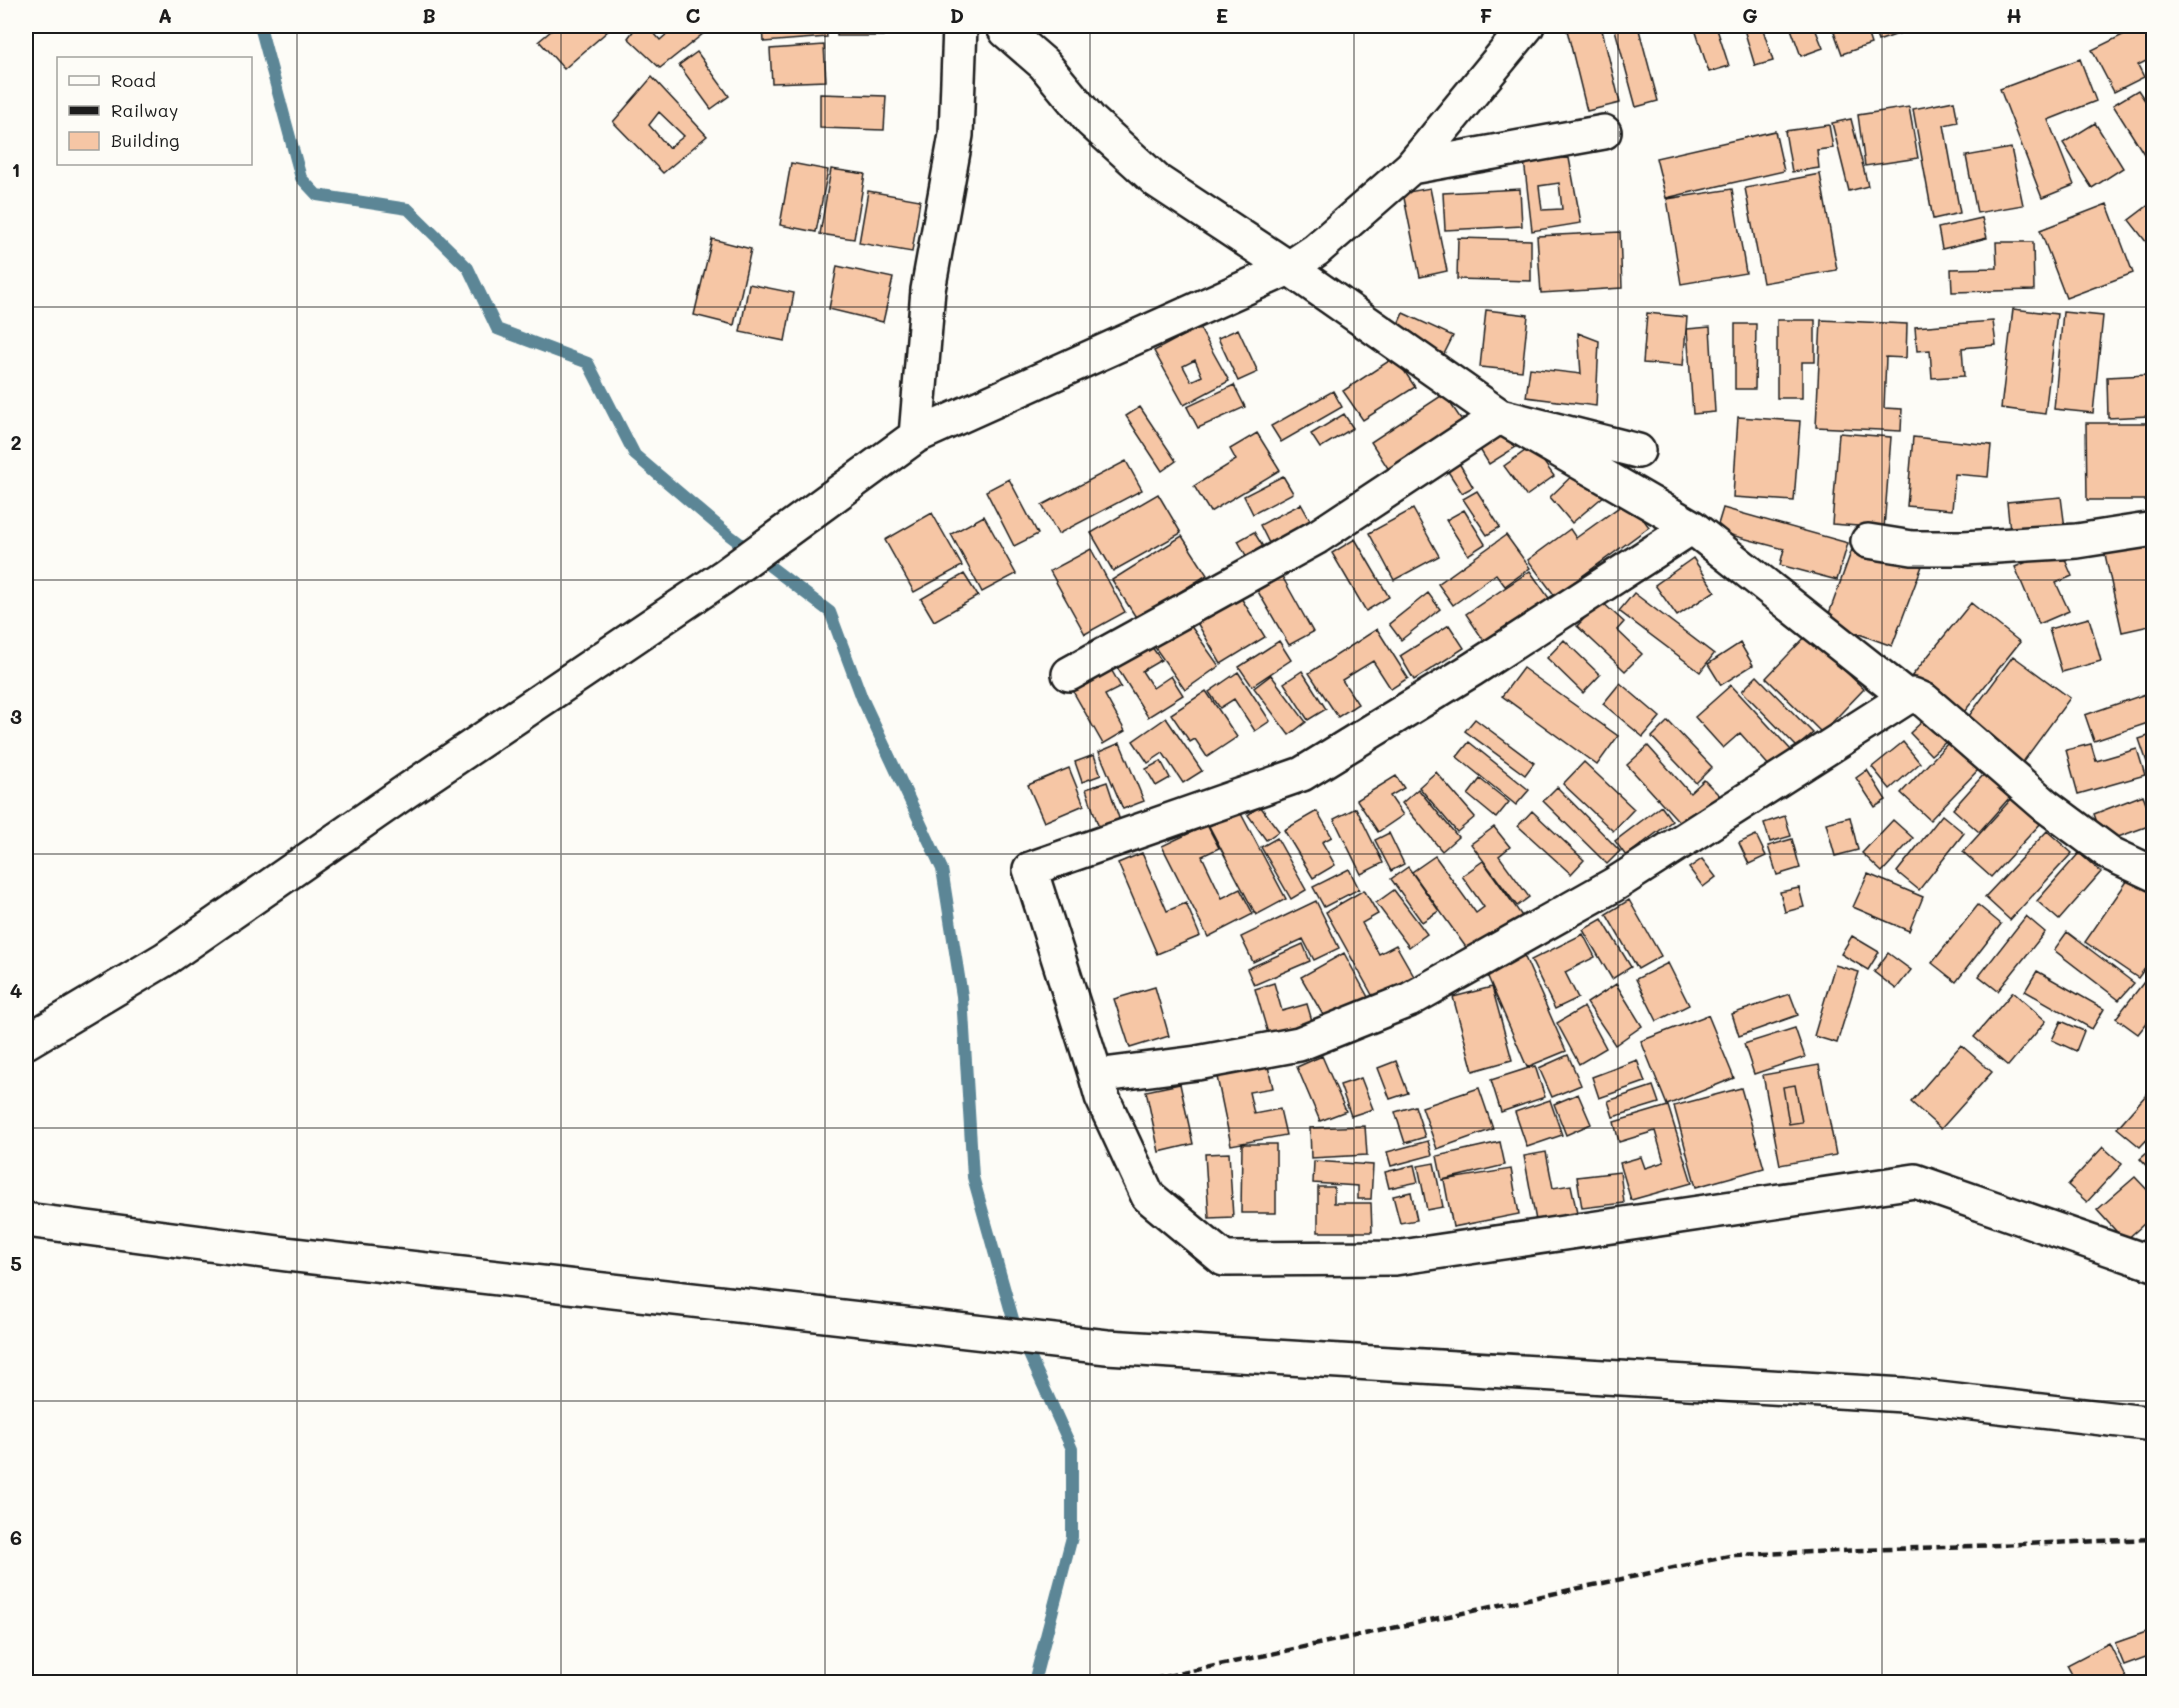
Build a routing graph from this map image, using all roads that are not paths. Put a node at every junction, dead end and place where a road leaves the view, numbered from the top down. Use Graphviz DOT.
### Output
graph roads {
  1 [pos="960,26"];
  2 [pos="1527,26"];
  3 [pos="1007,27"];
  4 [pos="1604,132"];
  5 [pos="1411,167"];
  6 [pos="1289,268"];
  7 [pos="1500,417"];
  8 [pos="916,436"];
  9 [pos="1638,451"];
  10 [pos="1692,527"];
  11 [pos="2154,529"];
  12 [pos="1868,541"];
  13 [pos="1069,674"];
  14 [pos="1906,697"];
  15 [pos="2154,874"];
  16 [pos="26,1042"];
  17 [pos="1096,1076"];
  18 [pos="26,1220"];
  19 [pos="2154,1264"];
  20 [pos="2154,1424"];
  1 -- 8 [label="street"];
  2 -- 5 [label="street"];
  3 -- 6 [label="street"];
  4 -- 5 [label="street"];
  5 -- 6 [label="street"];
  6 -- 7 [label="street"];
  6 -- 8 [label="street"];
  7 -- 9 [label="street"];
  7 -- 10 [label="street"];
  7 -- 13 [label="street"];
  8 -- 16 [label="street"];
  10 -- 14 [label="street"];
  10 -- 17 [label="street"];
  11 -- 12 [label="street"];
  14 -- 15 [label="street"];
  14 -- 17 [label="street"];
  17 -- 19 [label="street"];
  18 -- 20 [label="street"];
}
